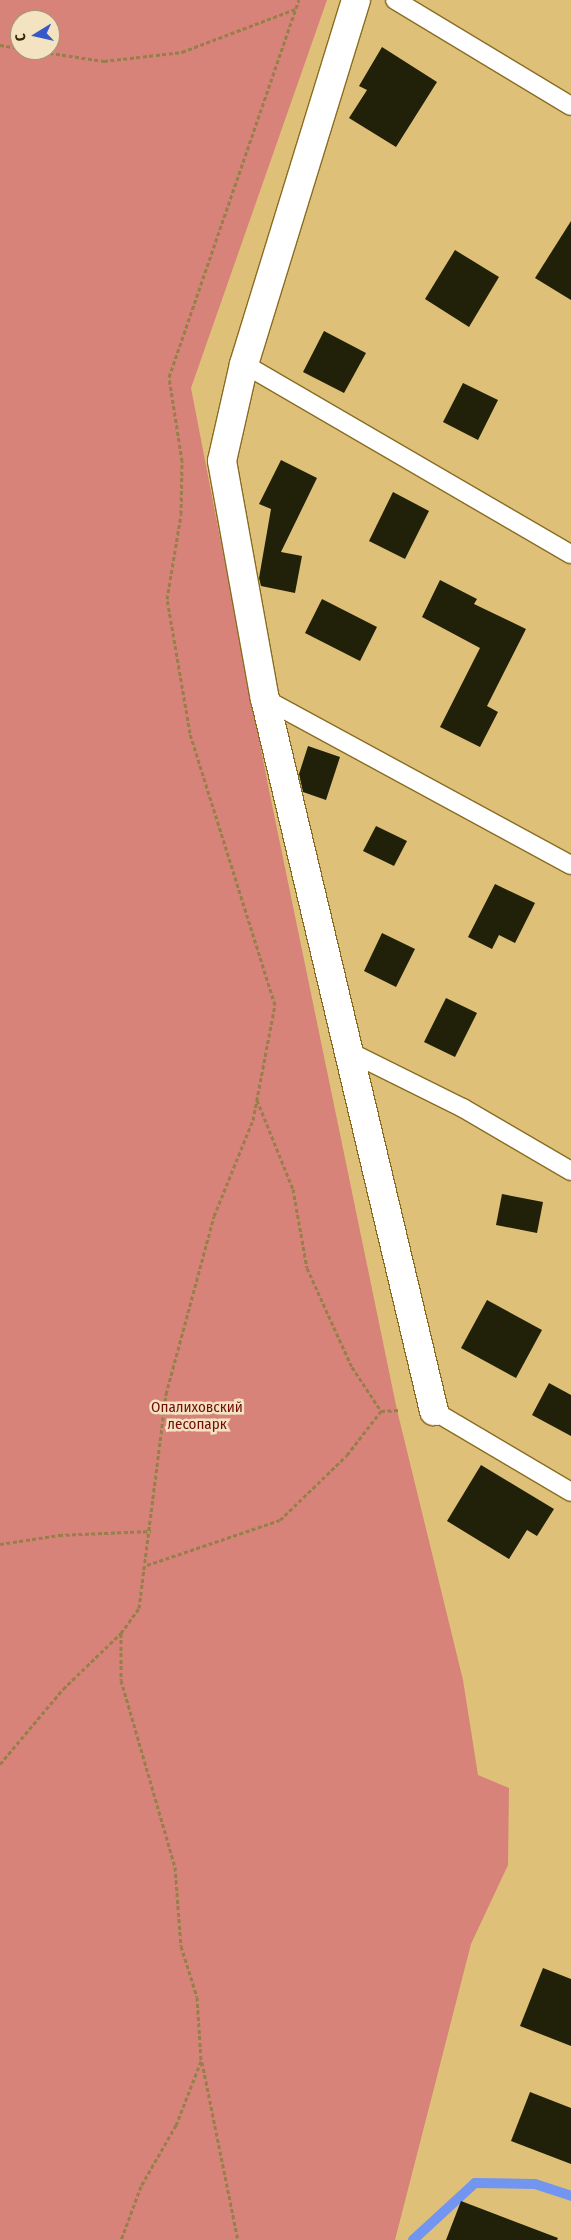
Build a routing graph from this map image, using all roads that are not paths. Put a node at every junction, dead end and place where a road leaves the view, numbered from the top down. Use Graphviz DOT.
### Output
graph roads {
  1 [pos="356,0"];
  2 [pos="395,0"];
  3 [pos="571,106"];
  4 [pos="244,364"];
  5 [pos="571,554"];
  6 [pos="265,700"];
  7 [pos="571,865"];
  8 [pos="346,1050"];
  9 [pos="571,1171"];
  10 [pos="434,1411"];
  11 [pos="571,1492"];
  1 -- 4 [label="street"];
  2 -- 3 [label="lane"];
  4 -- 5 [label="lane"];
  4 -- 6 [label="street"];
  6 -- 7 [label="lane"];
  6 -- 8 [label="street"];
  8 -- 9 [label="lane"];
  8 -- 10 [label="street"];
  10 -- 11 [label="lane"];
}
